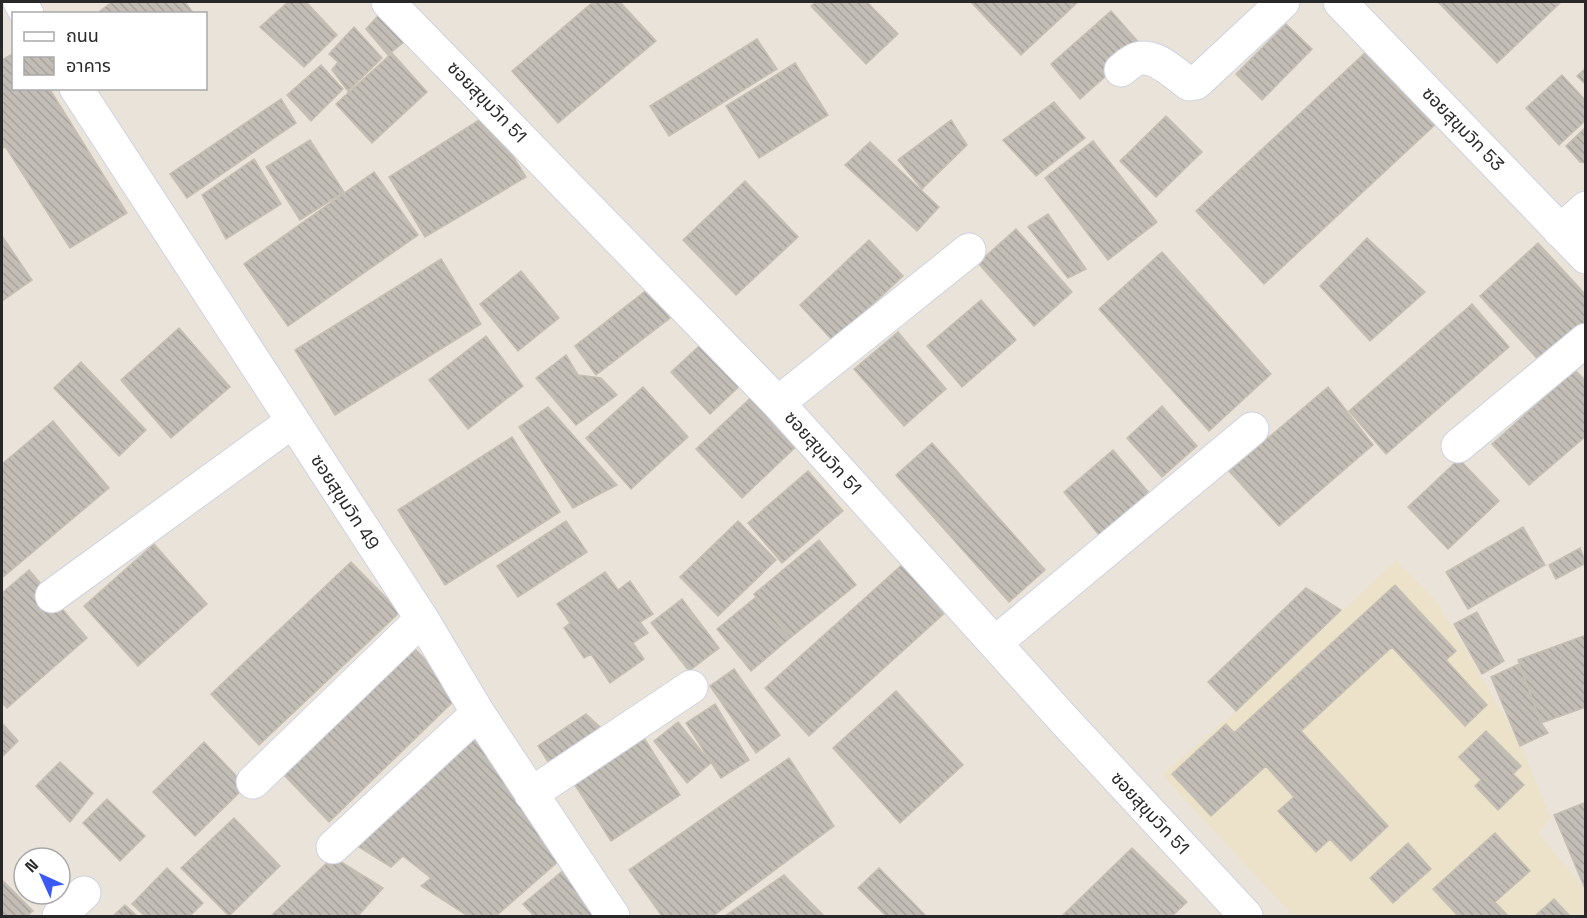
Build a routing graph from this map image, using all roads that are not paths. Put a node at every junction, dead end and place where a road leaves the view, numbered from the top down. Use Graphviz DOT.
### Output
graph roads {
  1 [pos="9,2"];
  2 [pos="388,2"];
  3 [pos="1283,2"];
  4 [pos="1340,2"];
  5 [pos="2,6"];
  6 [pos="1121,70"];
  7 [pos="77,90"];
  8 [pos="1586,208"];
  9 [pos="1560,231"];
  10 [pos="969,250"];
  11 [pos="1586,257"];
  12 [pos="1586,340"];
  13 [pos="778,403"];
  14 [pos="292,421"];
  15 [pos="1252,429"];
  16 [pos="1458,446"];
  17 [pos="52,596"];
  18 [pos="422,619"];
  19 [pos="995,643"];
  20 [pos="691,687"];
  21 [pos="478,713"];
  22 [pos="253,782"];
  23 [pos="531,794"];
  24 [pos="333,847"];
  25 [pos="84,893"];
  26 [pos="59,916"];
  27 [pos="613,916"];
  28 [pos="1246,916"];
  1 -- 5 [label="street"];
  2 -- 13 [label="street, ซอยสุขุมวิท 51"];
  3 -- 6 [label="street"];
  4 -- 9 [label="street, ซอยสุขุมวิท 53"];
  7 -- 14 [label="street, ซอยสุขุมวิท 49"];
  8 -- 9 [label="street"];
  9 -- 11 [label="street, ซอยสุขุมวิท 53"];
  10 -- 13 [label="street"];
  12 -- 16 [label="street"];
  13 -- 19 [label="street, ซอยสุขุมวิท 51"];
  14 -- 17 [label="street"];
  14 -- 18 [label="street, ซอยสุขุมวิท 49"];
  15 -- 19 [label="street"];
  18 -- 21 [label="street, ซอยสุขุมวิท 49"];
  18 -- 22 [label="street"];
  19 -- 28 [label="street, ซอยสุขุมวิท 51"];
  20 -- 23 [label="street"];
  21 -- 23 [label="street, ซอยสุขุมวิท 49"];
  21 -- 24 [label="street"];
  23 -- 27 [label="street, ซอยสุขุมวิท 49"];
  25 -- 26 [label="street"];
}
